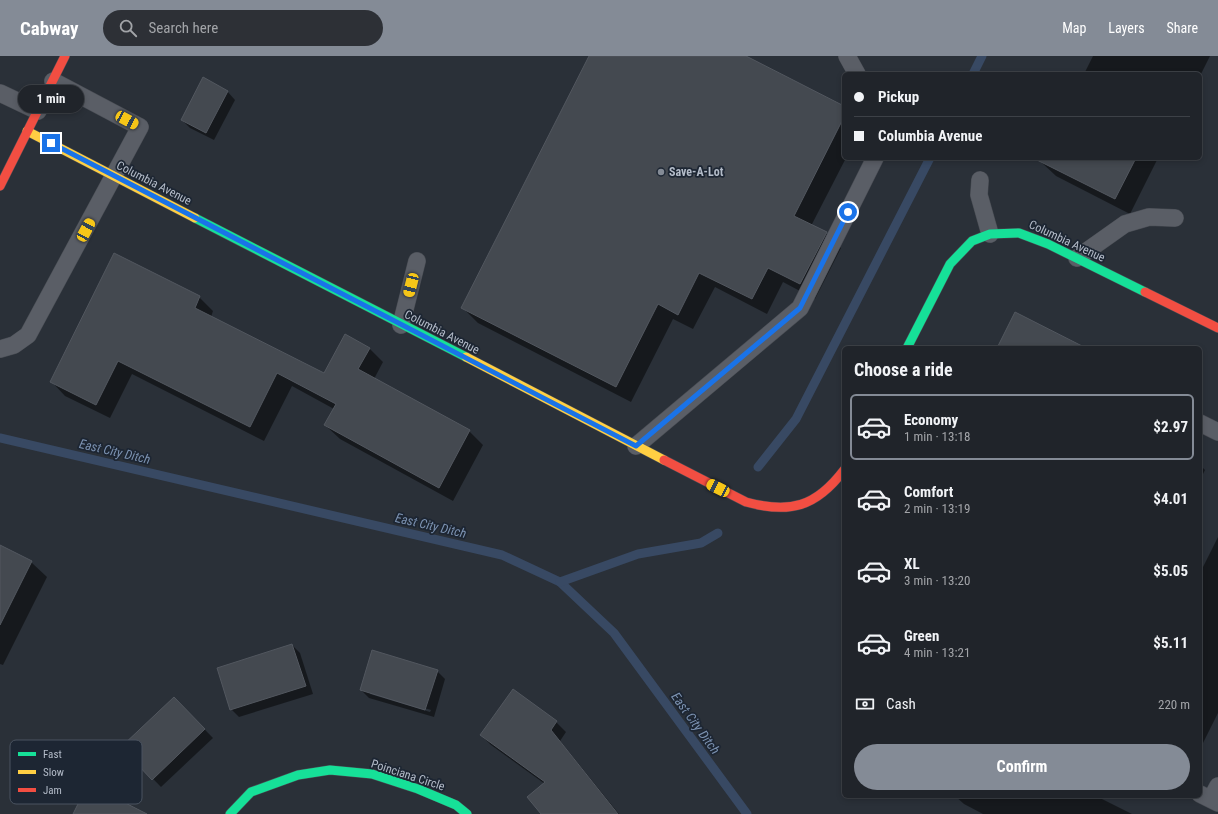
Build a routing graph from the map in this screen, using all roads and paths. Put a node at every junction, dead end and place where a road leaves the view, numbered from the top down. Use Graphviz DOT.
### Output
graph roads {
  1 [pos="65,56"];
  2 [pos="847,56"];
  3 [pos="856,72"];
  4 [pos="53,81"];
  5 [pos="0,93"];
  6 [pos="38,111"];
  7 [pos="27,131"];
  8 [pos="874,160"];
  9 [pos="115,176"];
  10 [pos="980,180"];
  11 [pos="0,186"];
  12 [pos="1175,218"];
  13 [pos="990,234"];
  14 [pos="1077,258"];
  15 [pos="417,260"];
  16 [pos="401,325"];
  17 [pos="1218,328"];
  18 [pos="908,346"];
  19 [pos="0,349"];
  20 [pos="1202,424"];
  21 [pos="1218,432"];
  22 [pos="636,446"];
  23 [pos="842,473"];
  24 [pos="230,814"];
  25 [pos="467,814"];
  1 -- 4 [label="street"];
  2 -- 3 [label="lane"];
  4 -- 6 [label="street"];
  4 -- 9 [label="lane"];
  5 -- 6 [label="lane"];
  6 -- 7 [label="street"];
  7 -- 9 [label="street, Columbia Avenue"];
  7 -- 11 [label="street"];
  8 -- 22 [label="lane"];
  9 -- 16 [label="street, Columbia Avenue"];
  9 -- 19 [label="lane"];
  10 -- 13 [label="lane"];
  12 -- 14 [label="lane"];
  13 -- 14 [label="street, Columbia Avenue"];
  13 -- 18 [label="street, Columbia Avenue"];
  14 -- 17 [label="street, Columbia Avenue"];
  15 -- 16 [label="lane"];
  16 -- 22 [label="street, Columbia Avenue"];
  20 -- 21 [label="lane"];
  22 -- 23 [label="street, Columbia Avenue"];
  24 -- 25 [label="street, Poinciana Circle"];
}
